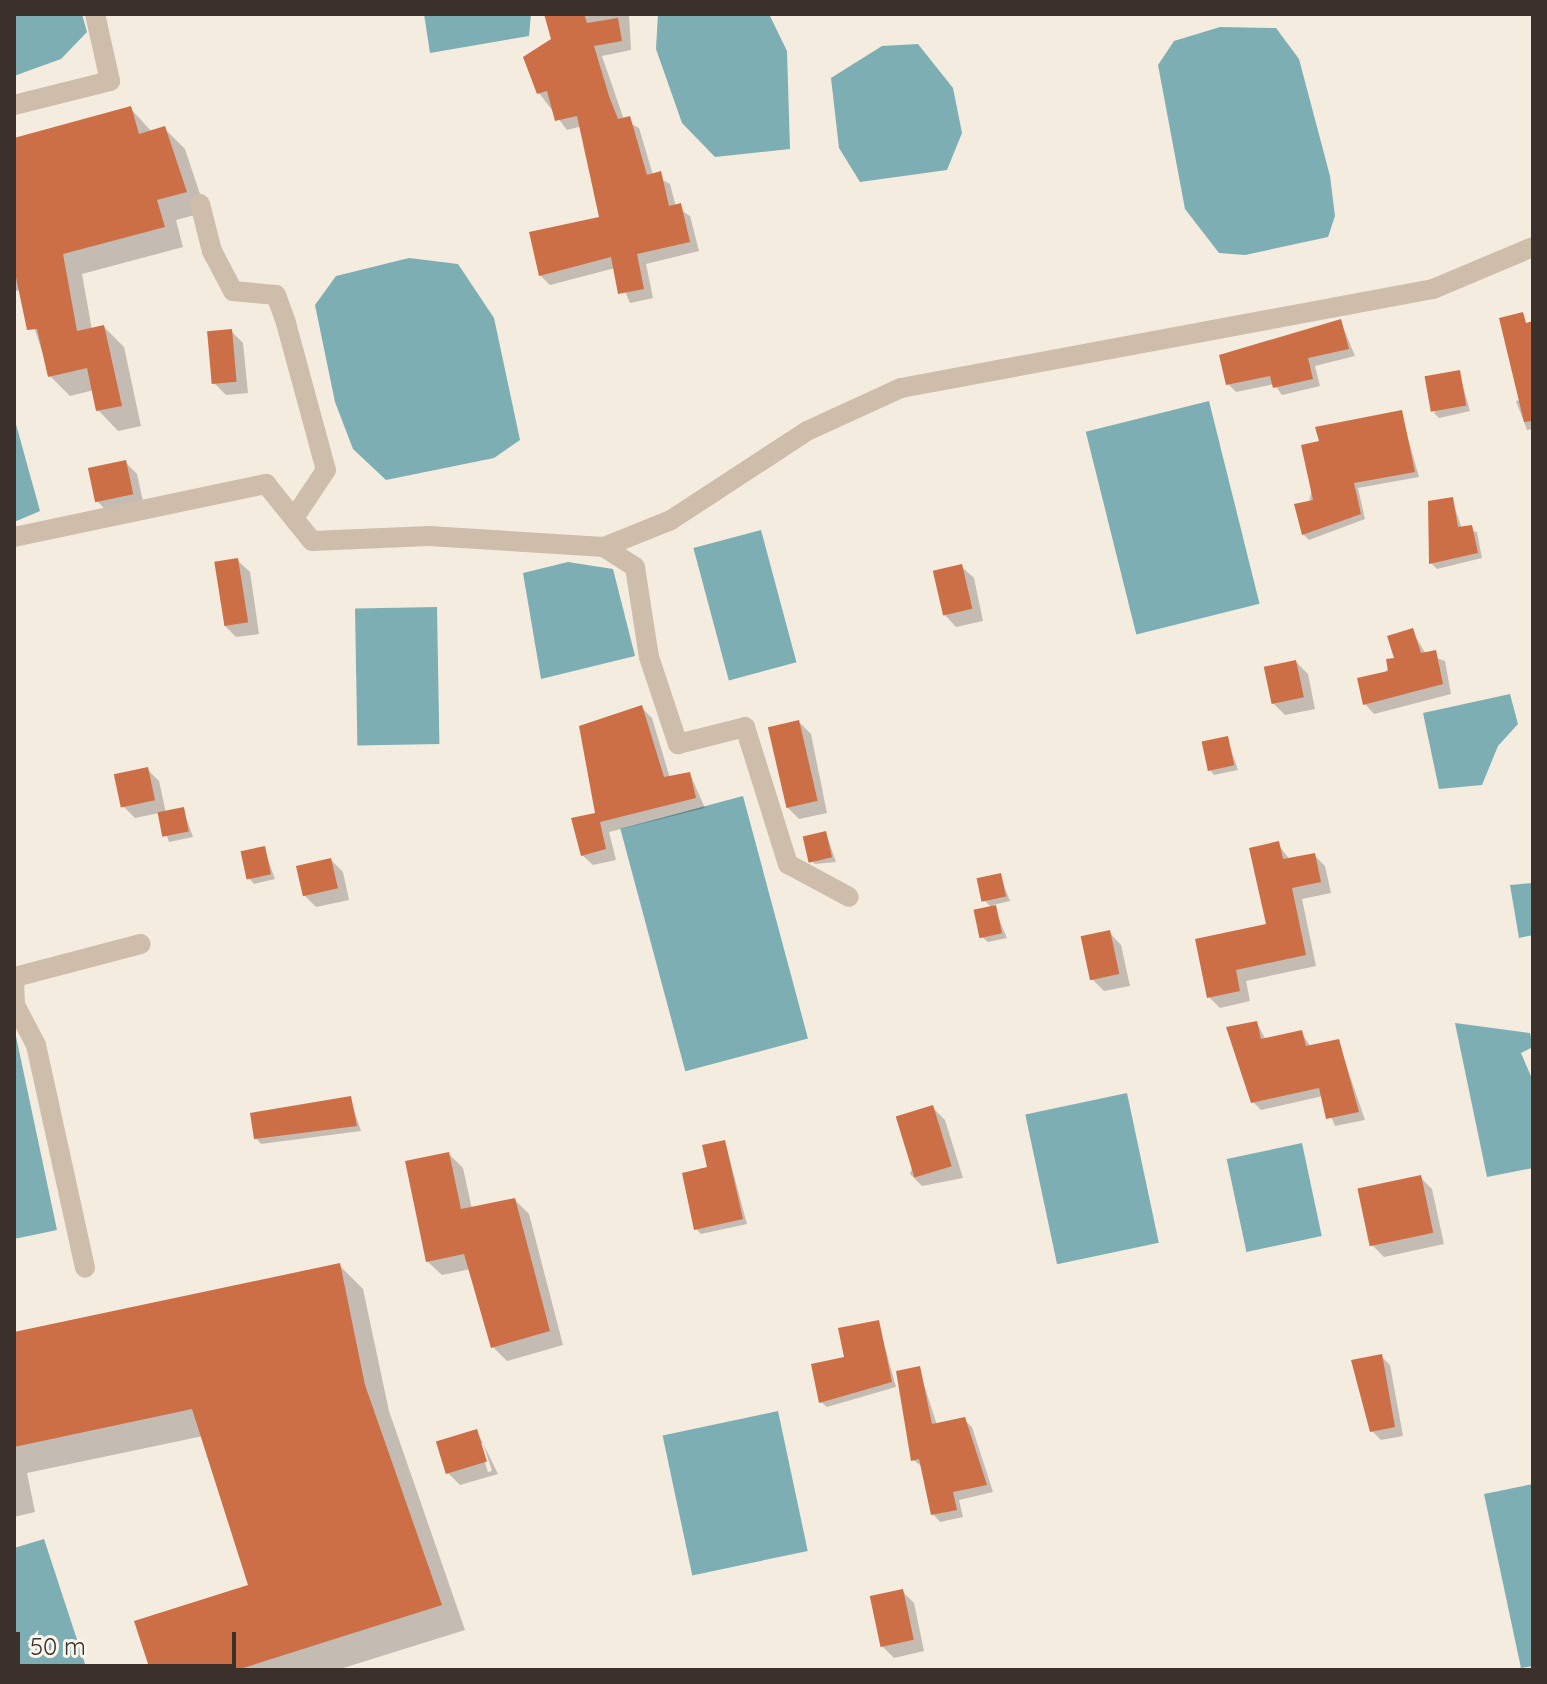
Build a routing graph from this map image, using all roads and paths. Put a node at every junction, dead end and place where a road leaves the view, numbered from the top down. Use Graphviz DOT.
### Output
graph roads {
  1 [pos="95,14"];
  2 [pos="14,105"];
  3 [pos="200,204"];
  4 [pos="1533,247"];
  5 [pos="294,518"];
  6 [pos="14,537"];
  7 [pos="604,547"];
  8 [pos="849,897"];
  9 [pos="141,944"];
  10 [pos="14,977"];
  11 [pos="85,1268"];
  1 -- 2 [label="street"];
  3 -- 5 [label="street"];
  4 -- 7 [label="street"];
  5 -- 6 [label="street"];
  5 -- 7 [label="street"];
  7 -- 8 [label="street"];
  9 -- 10 [label="street"];
  10 -- 11 [label="street"];
}
